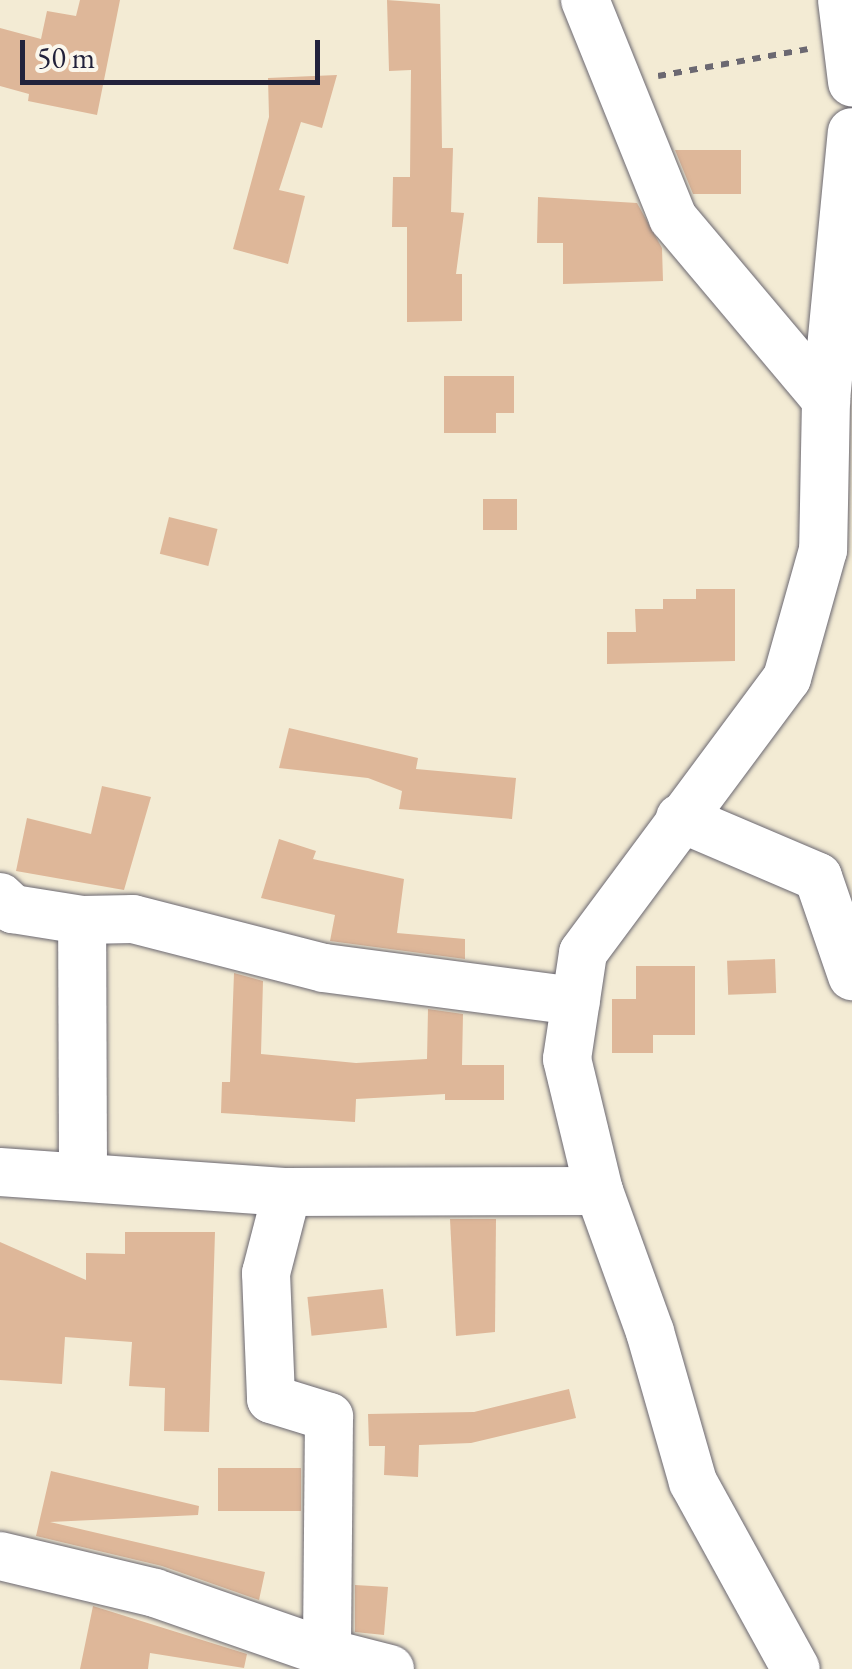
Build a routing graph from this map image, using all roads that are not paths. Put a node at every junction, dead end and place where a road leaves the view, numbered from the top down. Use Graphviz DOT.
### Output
graph roads {
  1 [pos="586,0"];
  2 [pos="852,132"];
  3 [pos="826,400"];
  4 [pos="680,818"];
  5 [pos="0,897"];
  6 [pos="82,920"];
  7 [pos="852,976"];
  8 [pos="576,1002"];
  9 [pos="0,1172"];
  10 [pos="83,1174"];
  11 [pos="286,1192"];
  12 [pos="598,1192"];
  13 [pos="0,1556"];
  14 [pos="328,1653"];
  15 [pos="390,1669"];
  16 [pos="796,1669"];
  1 -- 3 [label="street"];
  2 -- 3 [label="street"];
  3 -- 4 [label="street"];
  4 -- 7 [label="street"];
  4 -- 8 [label="street"];
  5 -- 6 [label="street"];
  6 -- 8 [label="street"];
  6 -- 10 [label="street"];
  8 -- 12 [label="street"];
  9 -- 10 [label="street"];
  10 -- 11 [label="street"];
  11 -- 12 [label="street"];
  11 -- 14 [label="street"];
  12 -- 16 [label="street"];
  13 -- 14 [label="street"];
  14 -- 15 [label="street"];
}
